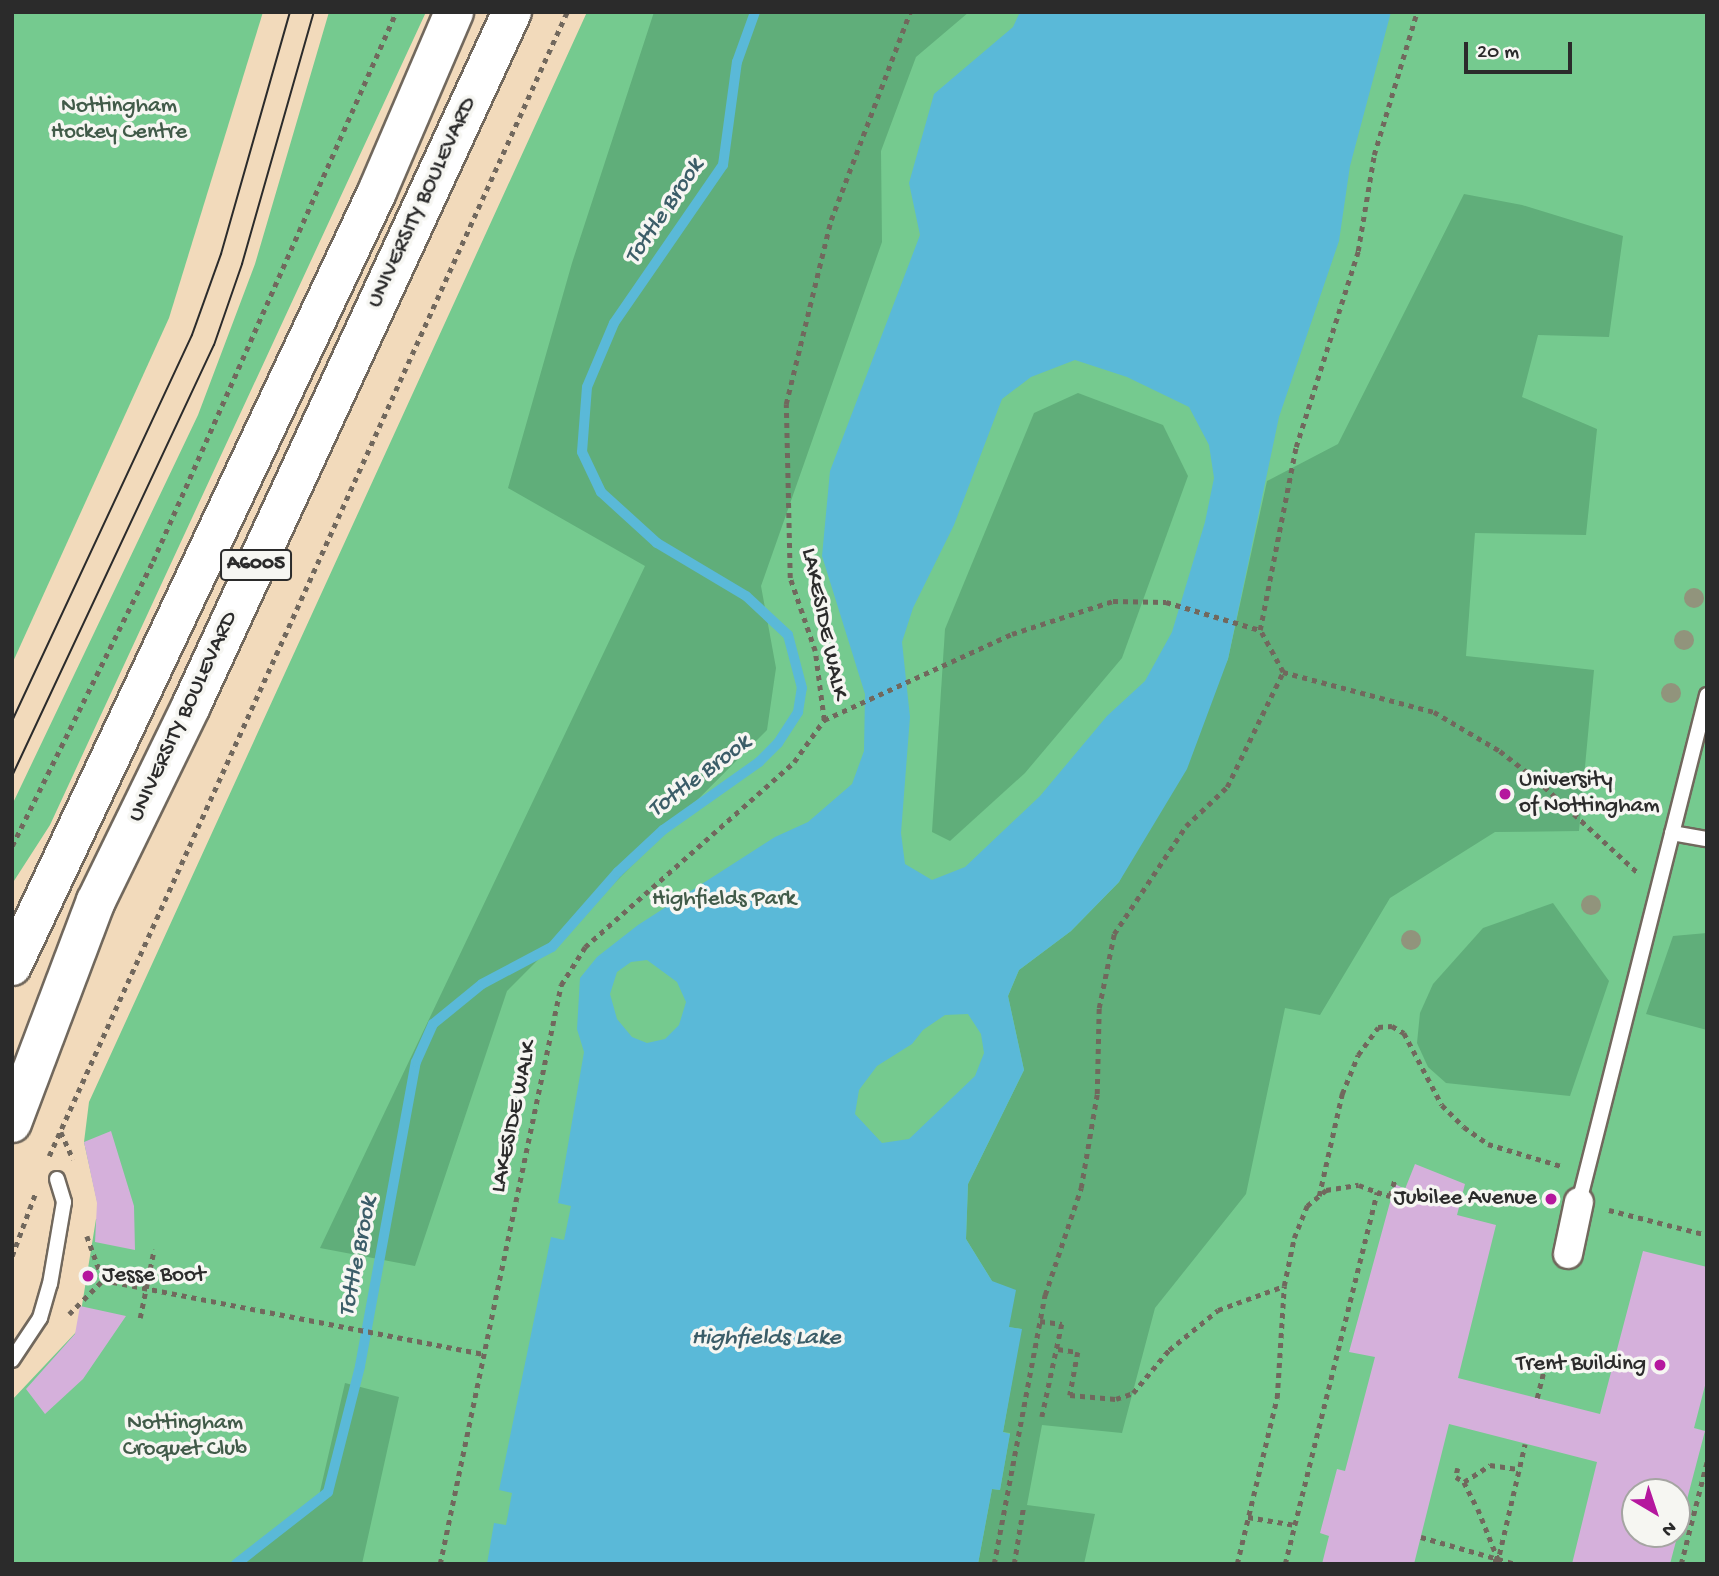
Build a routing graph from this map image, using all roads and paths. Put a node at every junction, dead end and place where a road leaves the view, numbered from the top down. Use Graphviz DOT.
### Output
graph roads {
  1 [pos="396,12"];
  2 [pos="454,12"];
  3 [pos="512,12"];
  4 [pos="567,12"];
  5 [pos="910,12"];
  6 [pos="1417,12"];
  7 [pos="1260,630"];
  8 [pos="1283,672"];
  9 [pos="1707,695"];
  10 [pos="824,720"];
  11 [pos="1672,834"];
  12 [pos="1707,839"];
  13 [pos="12,846"];
  14 [pos="1658,891"];
  15 [pos="12,966"];
  16 [pos="12,1123"];
  17 [pos="48,1160"];
  18 [pos="1586,1172"];
  19 [pos="57,1179"];
  20 [pos="1395,1179"];
  21 [pos="39,1184"];
  22 [pos="1377,1192"];
  23 [pos="1319,1196"];
  24 [pos="1579,1202"];
  25 [pos="1707,1235"];
  26 [pos="154,1249"];
  27 [pos="1568,1254"];
  28 [pos="12,1256"];
  29 [pos="103,1280"];
  30 [pos="1284,1286"];
  31 [pos="146,1289"];
  32 [pos="140,1318"];
  33 [pos="1040,1321"];
  34 [pos="1058,1349"];
  35 [pos="485,1354"];
  36 [pos="12,1360"];
  37 [pos="1544,1370"];
  38 [pos="1537,1398"];
  39 [pos="1042,1417"];
  40 [pos="1525,1444"];
  41 [pos="1707,1461"];
  42 [pos="1458,1468"];
  43 [pos="1520,1469"];
  44 [pos="1464,1482"];
  45 [pos="1023,1509"];
  46 [pos="1248,1517"];
  47 [pos="1295,1525"];
  48 [pos="1421,1537"];
  49 [pos="1497,1561"];
  50 [pos="440,1564"];
  51 [pos="994,1564"];
  52 [pos="1014,1564"];
  53 [pos="1237,1564"];
  54 [pos="1285,1564"];
  55 [pos="1491,1564"];
  56 [pos="1516,1564"];
  57 [pos="1681,1564"];
  1 -- 13 [label="path"];
  2 -- 15 [label="main road, UNIVERSITY BOULEVARD / A6005"];
  3 -- 16 [label="main road, UNIVERSITY BOULEVARD / A6005"];
  4 -- 17 [label="path"];
  5 -- 10 [label="path, LAKESIDE WALK"];
  6 -- 7 [label="path"];
  7 -- 8 [label="path"];
  7 -- 10 [label="path"];
  8 -- 14 [label="path"];
  8 -- 33 [label="path"];
  9 -- 11 [label="lane"];
  10 -- 35 [label="path, LAKESIDE WALK"];
  11 -- 12 [label="lane"];
  11 -- 14 [label="lane"];
  14 -- 18 [label="lane"];
  18 -- 23 [label="path"];
  18 -- 24 [label="lane"];
  19 -- 36 [label="lane"];
  20 -- 22 [label="path"];
  21 -- 28 [label="path"];
  22 -- 23 [label="path"];
  22 -- 47 [label="path"];
  23 -- 30 [label="path"];
  24 -- 25 [label="path"];
  24 -- 27 [label="street"];
  26 -- 31 [label="path"];
  29 -- 31 [label="path"];
  30 -- 34 [label="path"];
  30 -- 46 [label="path"];
  31 -- 32 [label="path"];
  31 -- 35 [label="path"];
  33 -- 34 [label="path"];
  33 -- 51 [label="path"];
  34 -- 39 [label="path"];
  35 -- 50 [label="path, LAKESIDE WALK"];
  37 -- 38 [label="path"];
  40 -- 43 [label="path"];
  41 -- 57 [label="path"];
  42 -- 44 [label="path"];
  43 -- 44 [label="path"];
  43 -- 49 [label="path"];
  44 -- 49 [label="path"];
  45 -- 52 [label="path"];
  46 -- 47 [label="path"];
  46 -- 53 [label="path"];
  47 -- 54 [label="path"];
  48 -- 49 [label="path"];
  49 -- 55 [label="path"];
  49 -- 56 [label="path"];
}
